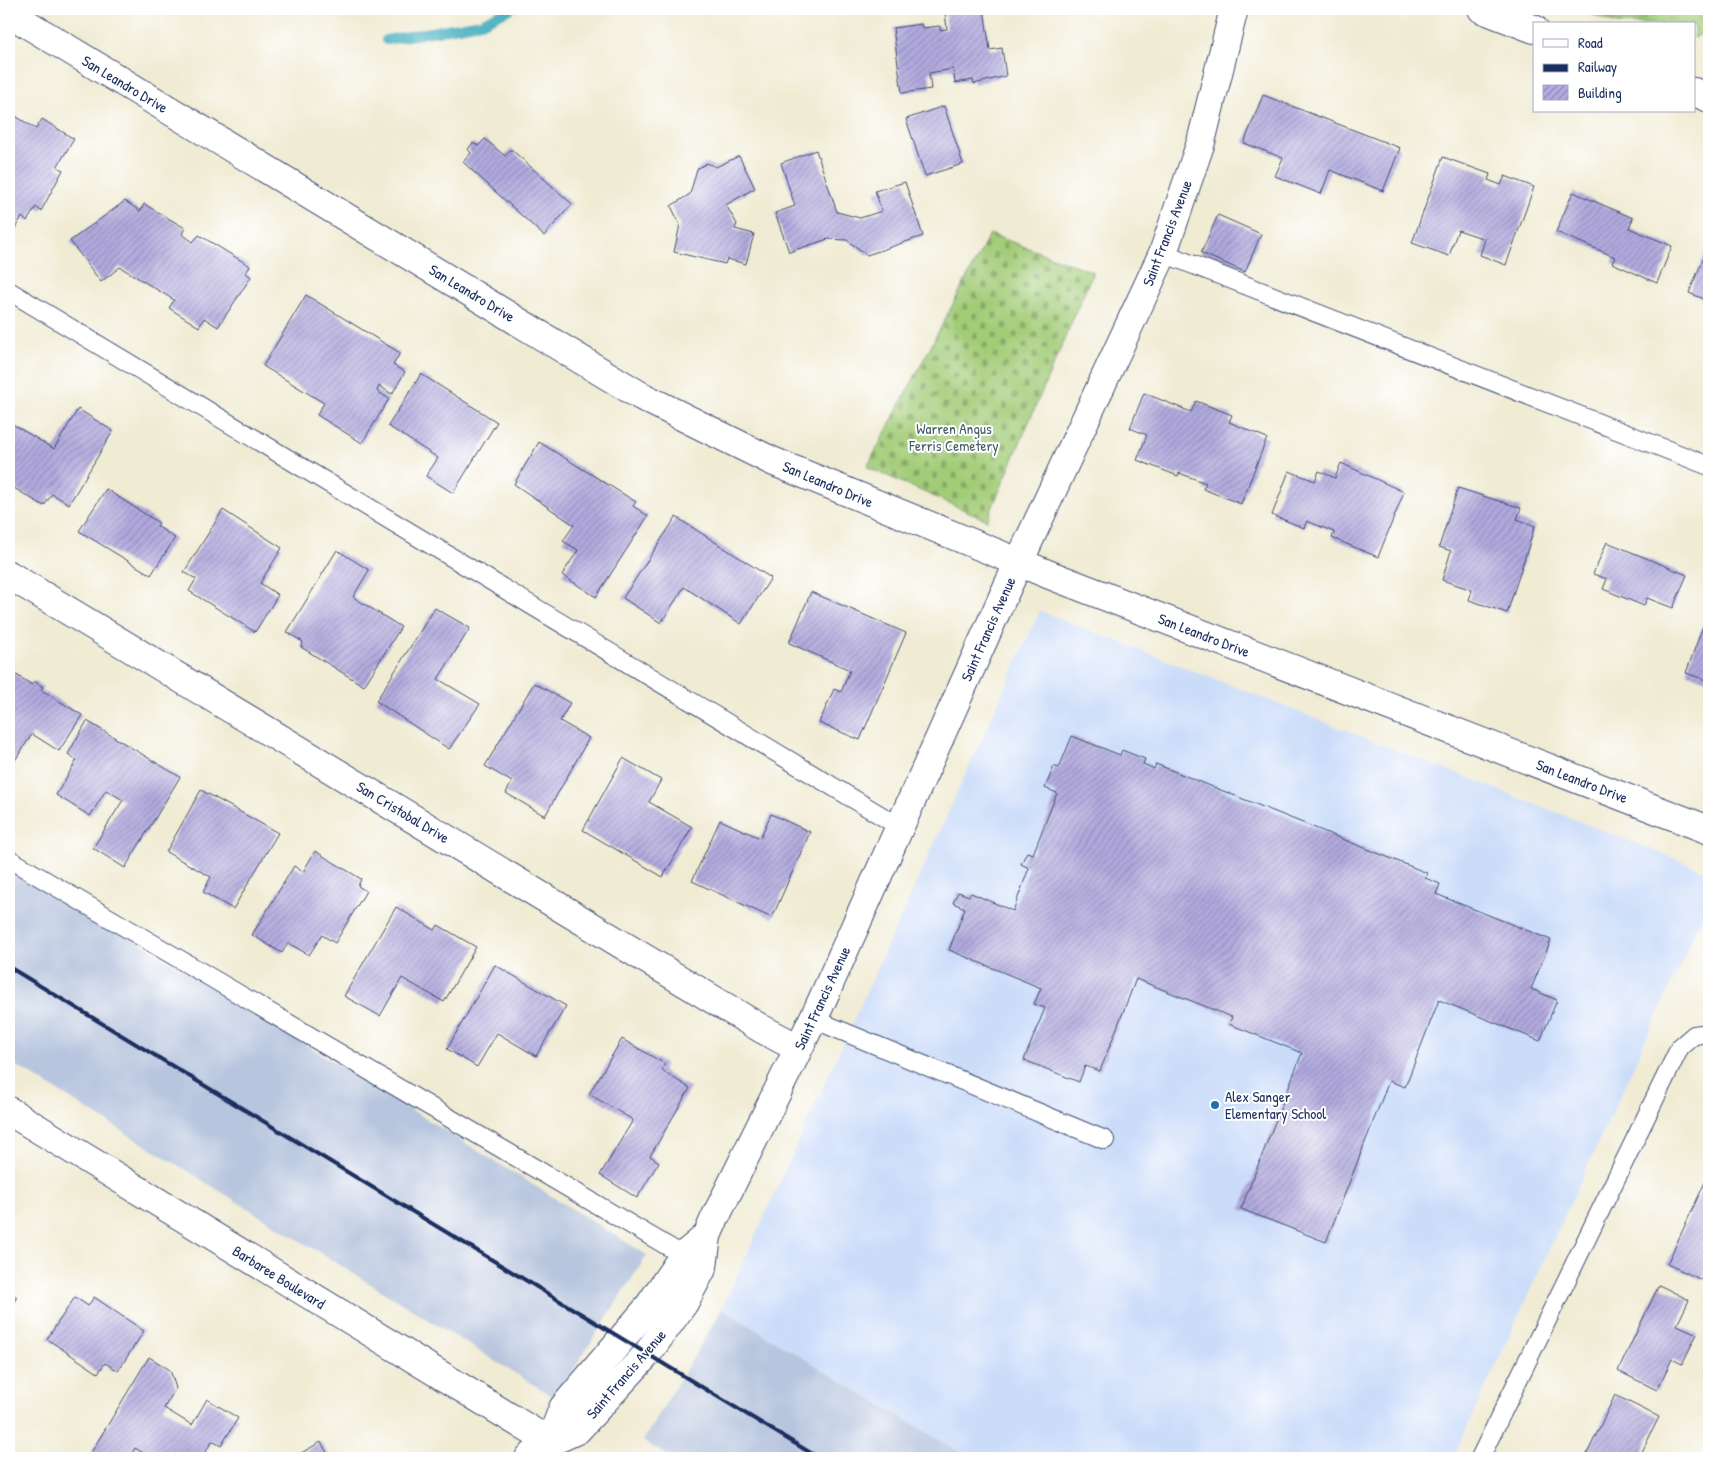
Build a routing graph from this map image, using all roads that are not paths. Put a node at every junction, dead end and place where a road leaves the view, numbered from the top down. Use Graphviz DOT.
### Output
graph roads {
  1 [pos="1234,9"];
  2 [pos="1482,9"];
  3 [pos="9,13"];
  4 [pos="1533,29"];
  5 [pos="1696,93"];
  6 [pos="1709,98"];
  7 [pos="1163,253"];
  8 [pos="9,290"];
  9 [pos="1709,466"];
  10 [pos="1019,562"];
  11 [pos="9,575"];
  12 [pos="900,827"];
  13 [pos="1709,830"];
  14 [pos="9,859"];
  15 [pos="813,1019"];
  16 [pos="1709,1033"];
  17 [pos="798,1048"];
  18 [pos="9,1111"];
  19 [pos="1105,1140"];
  20 [pos="693,1261"];
  21 [pos="540,1450"];
  22 [pos="1480,1458"];
  1 -- 7 [label="street, Saint Francis Avenue"];
  2 -- 4 [label="street"];
  3 -- 10 [label="street, San Leandro Drive"];
  5 -- 6 [label="street"];
  7 -- 9 [label="lane"];
  7 -- 10 [label="street, Saint Francis Avenue"];
  8 -- 12 [label="lane"];
  10 -- 12 [label="street, Saint Francis Avenue"];
  10 -- 13 [label="street, San Leandro Drive"];
  11 -- 17 [label="street, San Cristobal Drive"];
  12 -- 15 [label="street, Saint Francis Avenue"];
  14 -- 20 [label="lane"];
  15 -- 17 [label="street, Saint Francis Avenue"];
  15 -- 19 [label="lane"];
  16 -- 22 [label="lane"];
  17 -- 20 [label="street, Saint Francis Avenue"];
  18 -- 21 [label="street, Barbaree Boulevard"];
  20 -- 21 [label="street, Saint Francis Avenue"];
}
